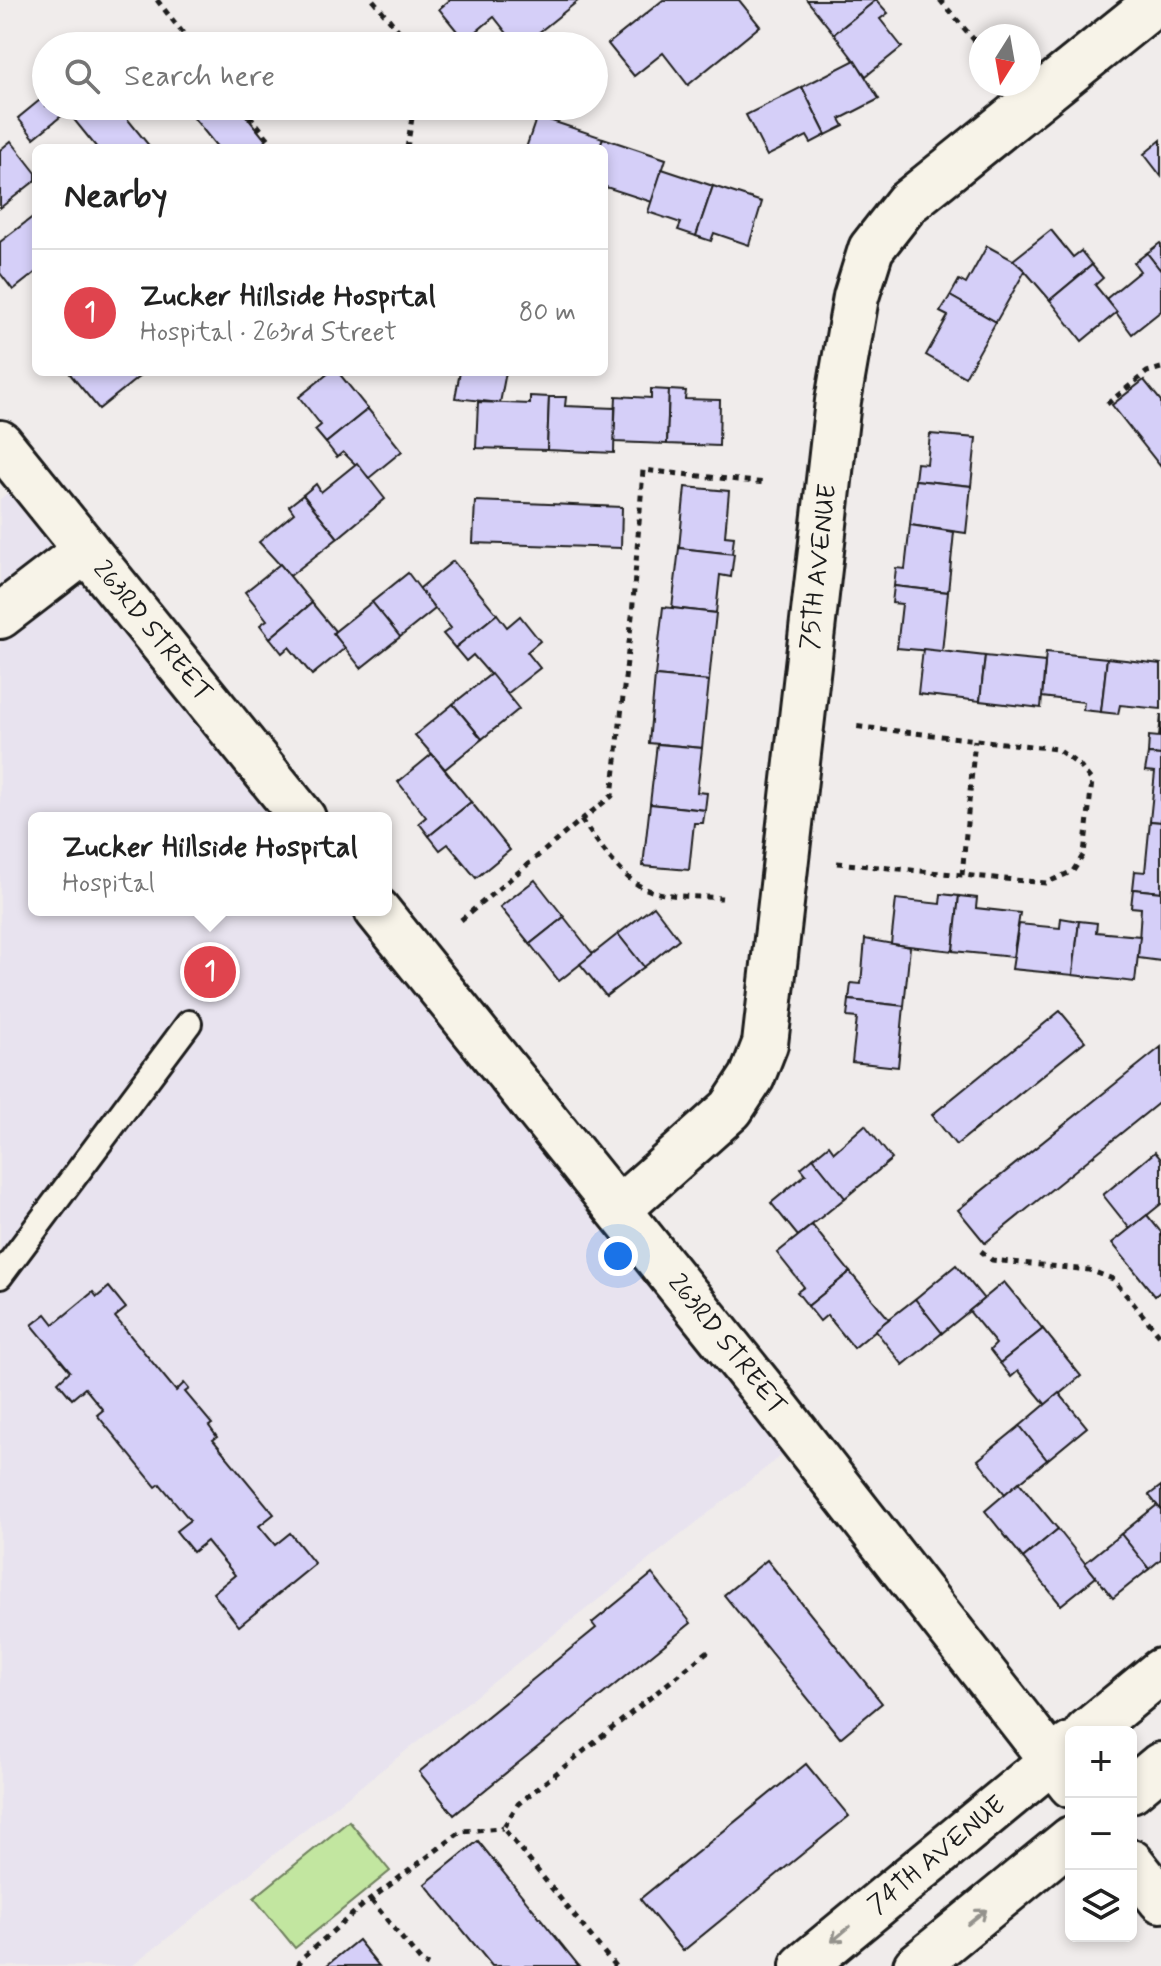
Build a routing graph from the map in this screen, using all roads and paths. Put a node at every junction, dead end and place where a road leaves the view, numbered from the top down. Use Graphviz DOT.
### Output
graph roads {
  1 [pos="157,0"];
  2 [pos="373,0"];
  3 [pos="940,0"];
  4 [pos="1159,0"];
  5 [pos="182,32"];
  6 [pos="399,32"];
  7 [pos="969,34"];
  8 [pos="253,120"];
  9 [pos="412,120"];
  10 [pos="273,144"];
  11 [pos="408,144"];
  12 [pos="1161,368"];
  13 [pos="1107,404"];
  14 [pos="0,443"];
  15 [pos="766,483"];
  16 [pos="86,550"];
  17 [pos="0,616"];
  18 [pos="852,726"];
  19 [pos="975,740"];
  20 [pos="298,812"];
  21 [pos="581,820"];
  22 [pos="837,863"];
  23 [pos="962,875"];
  24 [pos="722,898"];
  25 [pos="382,916"];
  26 [pos="461,920"];
  27 [pos="189,1023"];
  28 [pos="619,1209"];
  29 [pos="981,1251"];
  30 [pos="0,1276"];
  31 [pos="1161,1337"];
  32 [pos="712,1648"];
  33 [pos="1161,1671"];
  34 [pos="1094,1726"];
  35 [pos="1065,1763"];
  36 [pos="1161,1765"];
  37 [pos="1137,1785"];
  38 [pos="503,1828"];
  39 [pos="1065,1844"];
  40 [pos="1137,1870"];
  41 [pos="371,1900"];
  42 [pos="1161,1900"];
  43 [pos="298,1966"];
  44 [pos="428,1966"];
  45 [pos="615,1966"];
  46 [pos="803,1966"];
  47 [pos="916,1966"];
  1 -- 5 [label="path"];
  2 -- 6 [label="path"];
  3 -- 7 [label="path"];
  4 -- 28 [label="street, 75TH AVENUE"];
  8 -- 10 [label="path"];
  9 -- 11 [label="path"];
  12 -- 13 [label="path"];
  14 -- 16 [label="street, 263RD STREET"];
  15 -- 21 [label="path"];
  16 -- 17 [label="street"];
  16 -- 20 [label="street, 263RD STREET"];
  18 -- 19 [label="path"];
  19 -- 23 [label="path"];
  19 -- 23 [label="path"];
  21 -- 24 [label="path"];
  21 -- 26 [label="path"];
  22 -- 23 [label="path"];
  25 -- 28 [label="street, 263RD STREET"];
  27 -- 30 [label="lane"];
  28 -- 35 [label="street, 263RD STREET"];
  29 -- 31 [label="path"];
  32 -- 38 [label="path"];
  33 -- 34 [label="street"];
  35 -- 46 [label="street, 74TH AVENUE, one-way"];
  36 -- 37 [label="street"];
  38 -- 41 [label="path"];
  38 -- 45 [label="path"];
  47 -- 39 [label="street, one-way"];
  40 -- 42 [label="street"];
  41 -- 43 [label="path"];
  41 -- 44 [label="path"];
}
